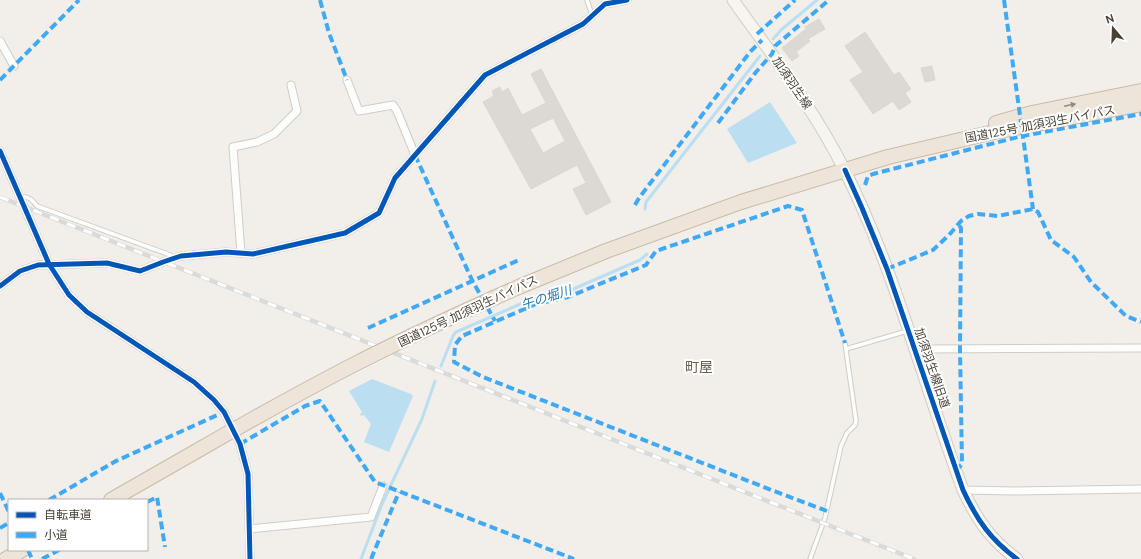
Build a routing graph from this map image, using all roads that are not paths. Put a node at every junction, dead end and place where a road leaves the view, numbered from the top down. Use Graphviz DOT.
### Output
graph roads {
  1 [pos="587,0"];
  2 [pos="628,0"];
  3 [pos="732,0"];
  4 [pos="592,16"];
  5 [pos="0,41"];
  6 [pos="14,66"];
  7 [pos="347,80"];
  8 [pos="291,85"];
  9 [pos="1141,91"];
  10 [pos="1141,104"];
  11 [pos="940,144"];
  12 [pos="0,151"];
  13 [pos="415,155"];
  14 [pos="845,170"];
  15 [pos="21,197"];
  16 [pos="241,253"];
  17 [pos="174,258"];
  18 [pos="49,264"];
  19 [pos="0,286"];
  20 [pos="909,330"];
  21 [pos="845,344"];
  22 [pos="1141,348"];
  23 [pos="846,349"];
  24 [pos="917,351"];
  25 [pos="383,486"];
  26 [pos="1141,489"];
  27 [pos="963,490"];
  28 [pos="113,499"];
  29 [pos="249,528"];
  30 [pos="20,551"];
  31 [pos="6,559"];
  32 [pos="250,559"];
  33 [pos="810,559"];
  34 [pos="1017,559"];
  1 -- 4 [label="lane"];
  2 -- 4 [label="street"];
  3 -- 14 [label="street, 加須羽生線"];
  4 -- 13 [label="street"];
  5 -- 6 [label="street"];
  7 -- 13 [label="street"];
  8 -- 16 [label="street"];
  11 -- 9 [label="highway, 国道125号 加須羽生バイパス, one-way"];
  10 -- 11 [label="highway, 国道125号 加須羽生バイパス"];
  11 -- 14 [label="highway, 国道125号 加須羽生バイパス"];
  12 -- 15 [label="street"];
  13 -- 16 [label="street"];
  14 -- 20 [label="street, 加須羽生線旧道"];
  14 -- 28 [label="highway, 国道125号 加須羽生バイパス, bridge"];
  15 -- 17 [label="lane"];
  15 -- 18 [label="street"];
  16 -- 17 [label="street"];
  17 -- 18 [label="street"];
  18 -- 19 [label="street"];
  18 -- 29 [label="street"];
  20 -- 23 [label="lane"];
  20 -- 24 [label="street, 加須羽生線旧道"];
  21 -- 23 [label="lane"];
  22 -- 24 [label="street"];
  23 -- 33 [label="lane"];
  24 -- 27 [label="street, 加須羽生線旧道"];
  25 -- 29 [label="street"];
  26 -- 27 [label="street"];
  27 -- 34 [label="street, 加須羽生線旧道"];
  29 -- 32 [label="street"];
  30 -- 31 [label="highway"];
}
